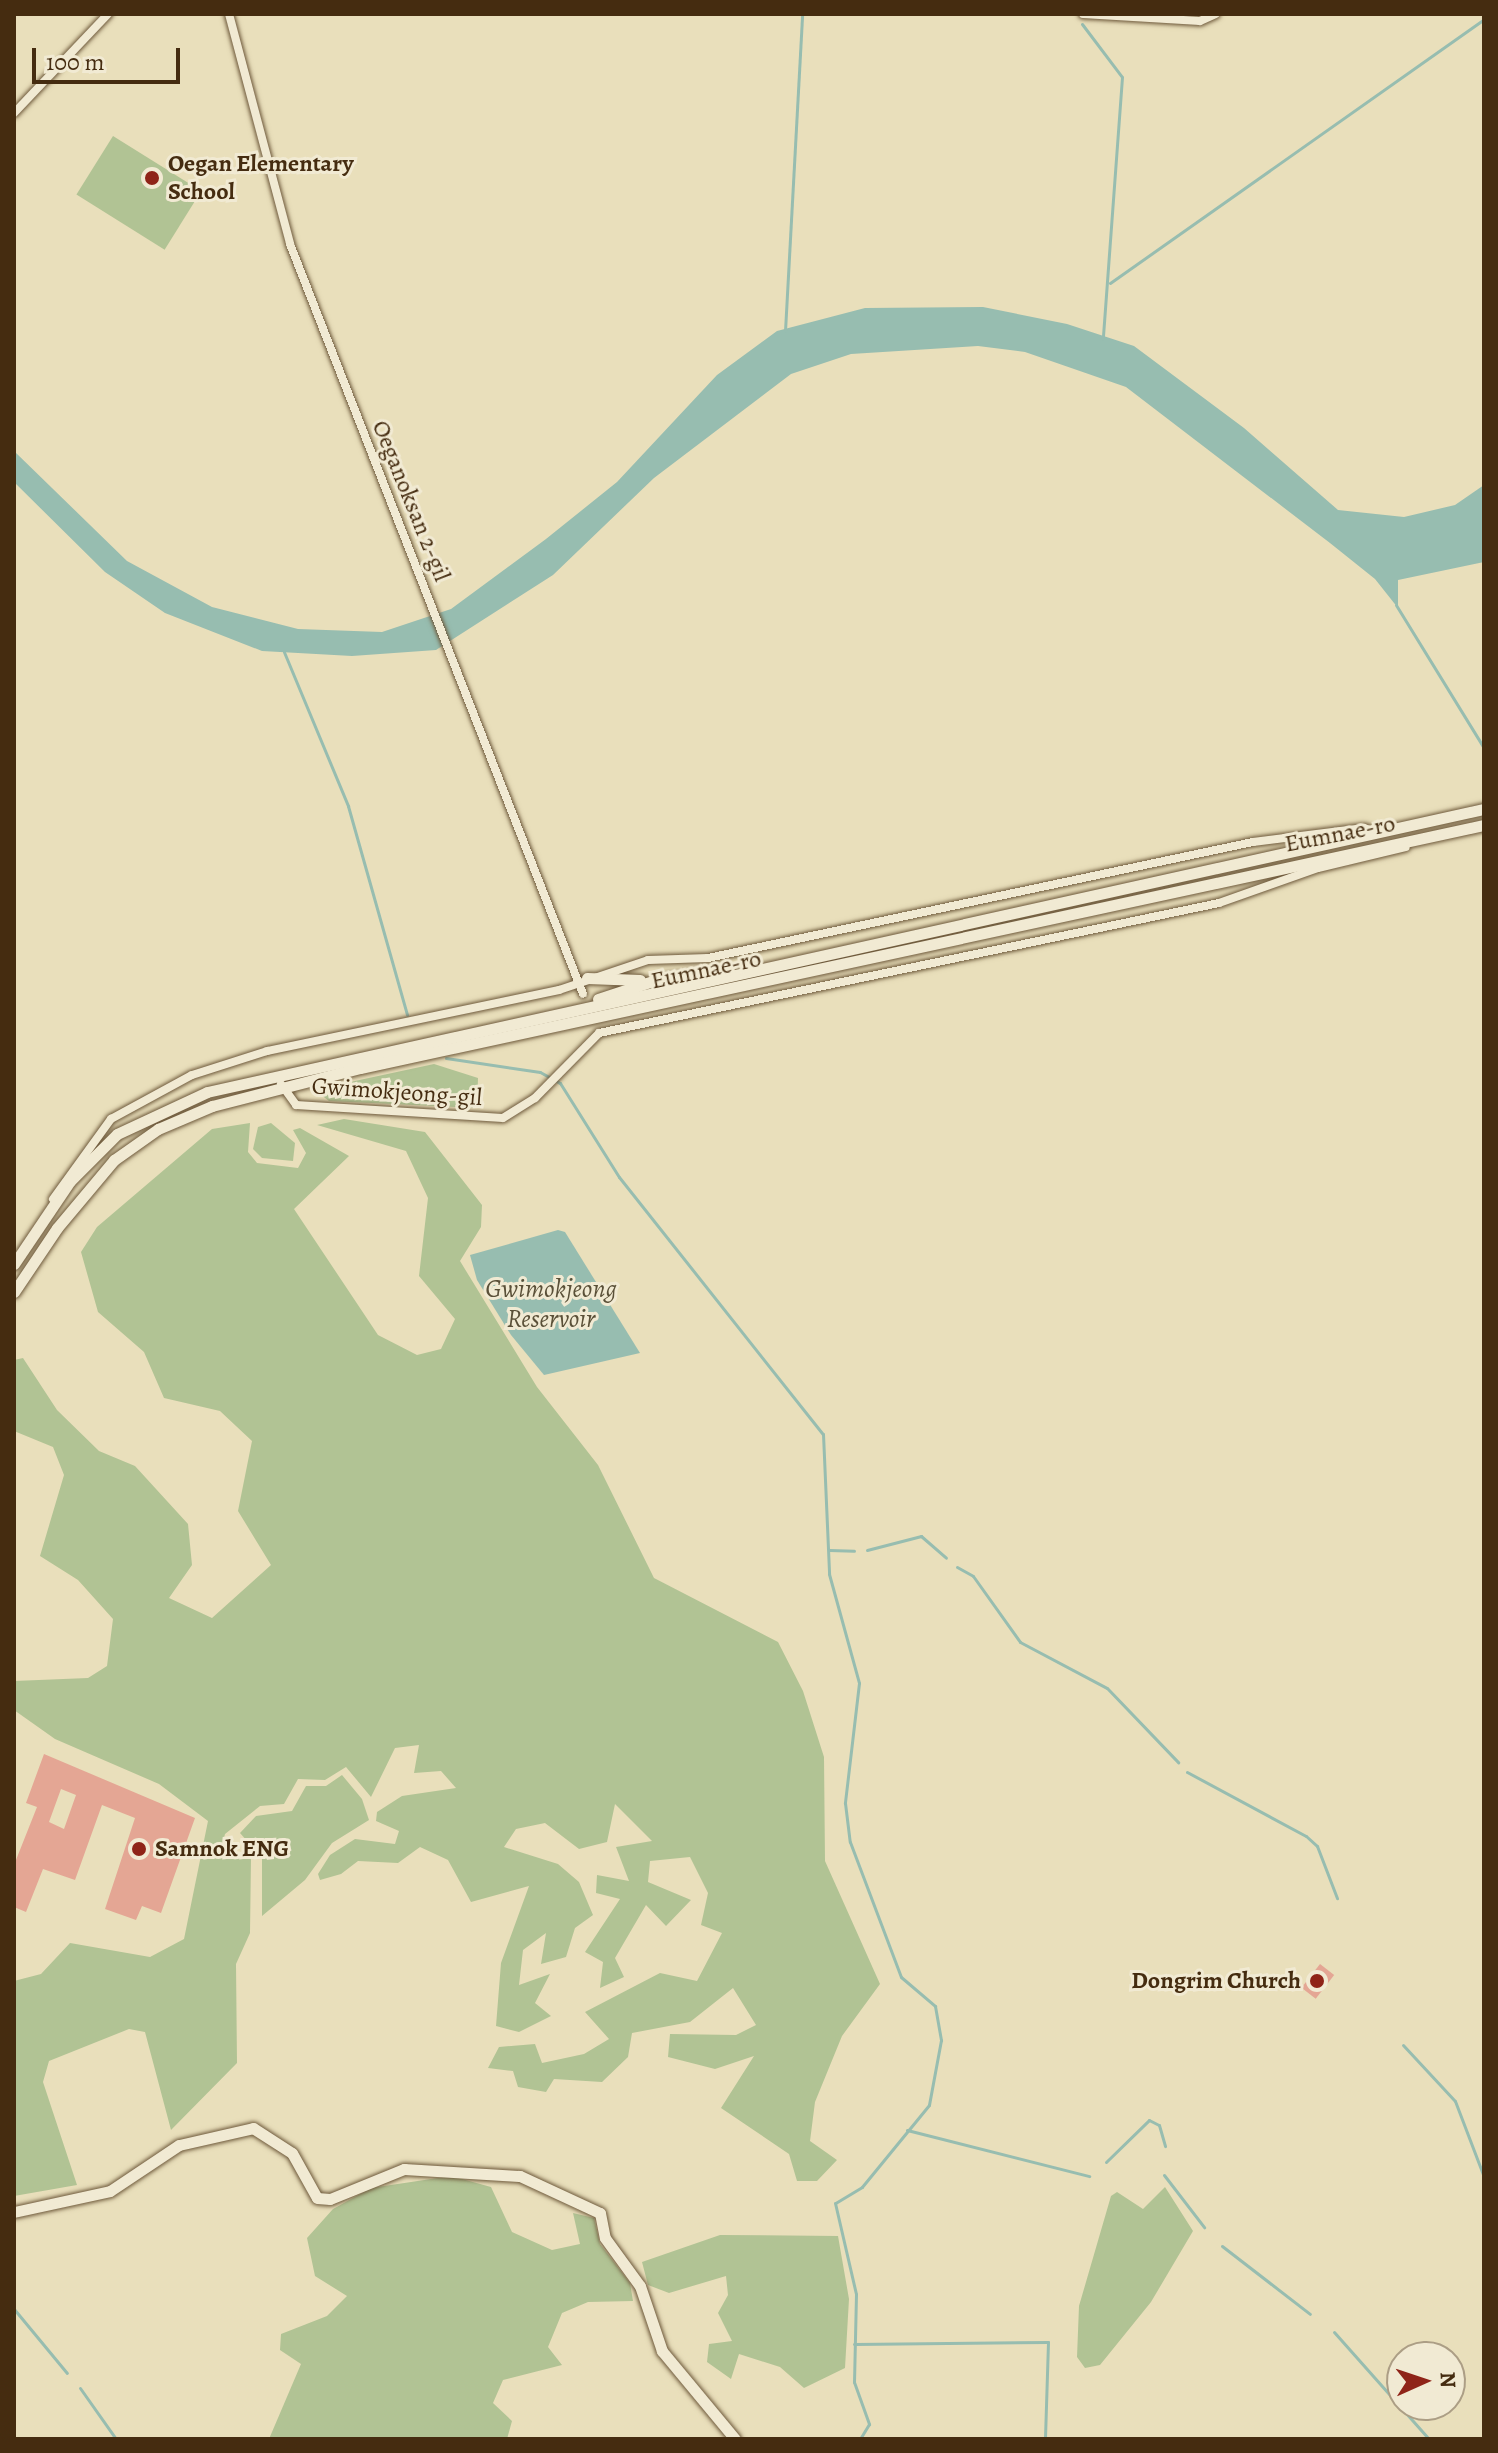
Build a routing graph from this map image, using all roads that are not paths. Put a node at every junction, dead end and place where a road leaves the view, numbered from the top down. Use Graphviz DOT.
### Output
graph roads {
  1 [pos="108,14"];
  2 [pos="229,14"];
  3 [pos="1083,14"];
  4 [pos="1216,14"];
  5 [pos="14,113"];
  6 [pos="1484,809"];
  7 [pos="1484,828"];
  8 [pos="1378,832"];
  9 [pos="1432,837"];
  10 [pos="718,977"];
  11 [pos="583,980"];
  12 [pos="656,980"];
  13 [pos="583,994"];
  14 [pos="581,1007"];
  15 [pos="280,1082"];
  16 [pos="34,1235"];
  17 [pos="14,1264"];
  18 [pos="14,1292"];
  19 [pos="14,2212"];
  20 [pos="735,2439"];
  1 -- 5 [label="street"];
  2 -- 11 [label="street, Oeganoksan 2-gil"];
  3 -- 4 [label="street"];
  6 -- 8 [label="street, Eumnae-ro"];
  7 -- 9 [label="street, Eumnae-ro"];
  8 -- 10 [label="street, Eumnae-ro"];
  8 -- 11 [label="street"];
  9 -- 15 [label="street, Eumnae-ro"];
  9 -- 15 [label="street, Gwimokjeong-gil"];
  10 -- 12 [label="street"];
  10 -- 14 [label="street, Eumnae-ro"];
  11 -- 12 [label="street"];
  11 -- 13 [label="street, Oeganoksan 2-gil"];
  11 -- 16 [label="street"];
  12 -- 14 [label="street"];
  14 -- 15 [label="street, Eumnae-ro"];
  15 -- 16 [label="street, Eumnae-ro"];
  15 -- 18 [label="street, Eumnae-ro"];
  16 -- 17 [label="street, Eumnae-ro"];
  19 -- 20 [label="street"];
}
